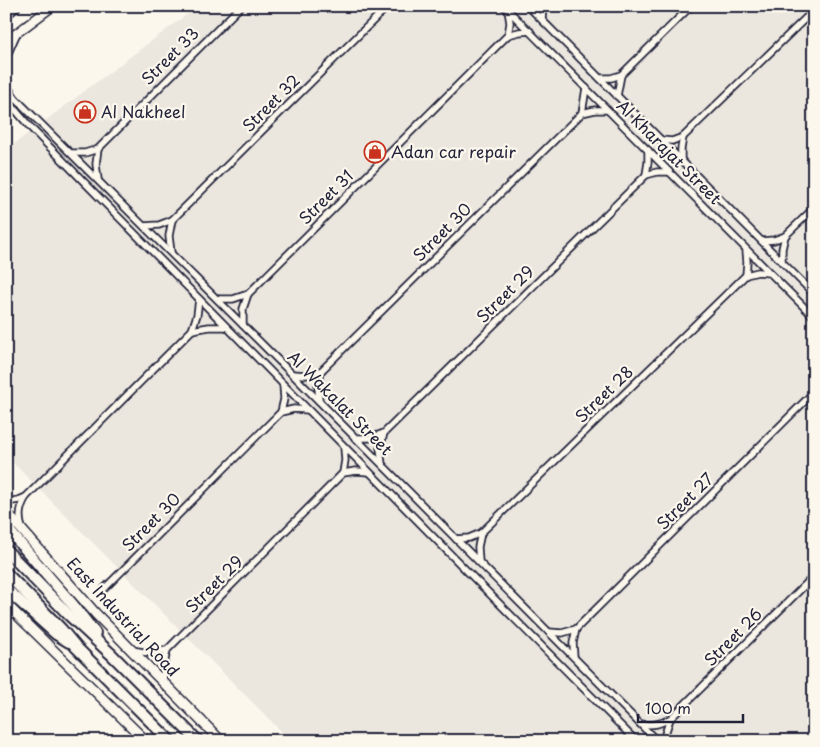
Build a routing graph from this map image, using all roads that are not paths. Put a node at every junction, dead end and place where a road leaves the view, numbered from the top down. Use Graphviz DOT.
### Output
graph roads {
  1 [pos="15,6"];
  2 [pos="53,6"];
  3 [pos="241,6"];
  4 [pos="388,6"];
  5 [pos="528,6"];
  6 [pos="543,6"];
  7 [pos="691,6"];
  8 [pos="506,8"];
  9 [pos="814,10"];
  10 [pos="6,13"];
  11 [pos="542,20"];
  12 [pos="530,31"];
  13 [pos="17,33"];
  14 [pos="508,35"];
  15 [pos="6,41"];
  16 [pos="6,58"];
  17 [pos="621,75"];
  18 [pos="600,78"];
  19 [pos="6,82"];
  20 [pos="586,88"];
  21 [pos="617,96"];
  22 [pos="6,99"];
  23 [pos="608,110"];
  24 [pos="582,113"];
  25 [pos="683,138"];
  26 [pos="661,140"];
  27 [pos="98,149"];
  28 [pos="648,150"];
  29 [pos="71,153"];
  30 [pos="681,161"];
  31 [pos="670,172"];
  32 [pos="646,175"];
  33 [pos="98,180"];
  34 [pos="814,208"];
  35 [pos="172,220"];
  36 [pos="144,226"];
  37 [pos="785,236"];
  38 [pos="762,241"];
  39 [pos="745,249"];
  40 [pos="171,252"];
  41 [pos="782,262"];
  42 [pos="770,273"];
  43 [pos="746,275"];
  44 [pos="248,294"];
  45 [pos="814,294"];
  46 [pos="217,299"];
  47 [pos="199,300"];
  48 [pos="814,317"];
  49 [pos="243,325"];
  50 [pos="226,327"];
  51 [pos="192,330"];
  52 [pos="321,371"];
  53 [pos="292,374"];
  54 [pos="283,385"];
  55 [pos="814,392"];
  56 [pos="319,401"];
  57 [pos="308,410"];
  58 [pos="281,412"];
  59 [pos="384,433"];
  60 [pos="355,438"];
  61 [pos="344,447"];
  62 [pos="382,464"];
  63 [pos="369,472"];
  64 [pos="343,473"];
  65 [pos="26,497"];
  66 [pos="6,502"];
  67 [pos="6,512"];
  68 [pos="6,527"];
  69 [pos="22,530"];
  70 [pos="481,533"];
  71 [pos="456,539"];
  72 [pos="6,550"];
  73 [pos="479,562"];
  74 [pos="6,573"];
  75 [pos="814,576"];
  76 [pos="6,589"];
  77 [pos="104,589"];
  78 [pos="6,604"];
  79 [pos="576,629"];
  80 [pos="548,632"];
  81 [pos="76,647"];
  82 [pos="130,649"];
  83 [pos="167,650"];
  84 [pos="111,654"];
  85 [pos="574,657"];
  86 [pos="163,682"];
  87 [pos="671,718"];
  88 [pos="640,724"];
  89 [pos="146,741"];
  90 [pos="170,741"];
  91 [pos="198,741"];
  92 [pos="221,741"];
  93 [pos="636,741"];
  94 [pos="657,741"];
  95 [pos="664,741"];
  1 -- 10 [label="highway"];
  2 -- 13 [label="street"];
  3 -- 27 [label="street, Street 33"];
  4 -- 35 [label="street, Street 32"];
  5 -- 11 [label="street, Al Kharajat Street"];
  6 -- 11 [label="street"];
  7 -- 17 [label="street"];
  8 -- 12 [label="street, Al Kharajat Street"];
  8 -- 14 [label="street"];
  9 -- 25 [label="street"];
  11 -- 18 [label="street, Al Kharajat Street"];
  12 -- 14 [label="street"];
  12 -- 20 [label="street, Al Kharajat Street"];
  13 -- 15 [label="street"];
  13 -- 16 [label="street"];
  14 -- 44 [label="street, Street 31"];
  17 -- 18 [label="street"];
  17 -- 21 [label="street"];
  18 -- 21 [label="street, Al Kharajat Street"];
  19 -- 29 [label="street, Al Wakalat Street"];
  20 -- 23 [label="street, Al Kharajat Street"];
  20 -- 24 [label="street"];
  21 -- 26 [label="street, Al Kharajat Street"];
  22 -- 47 [label="street, Al Wakalat Street"];
  23 -- 24 [label="street"];
  23 -- 28 [label="street, Al Kharajat Street"];
  24 -- 52 [label="street, Street 30"];
  25 -- 26 [label="street"];
  25 -- 30 [label="street"];
  26 -- 30 [label="street, Al Kharajat Street"];
  27 -- 29 [label="street"];
  27 -- 33 [label="street"];
  28 -- 31 [label="street, Al Kharajat Street"];
  28 -- 32 [label="street"];
  29 -- 33 [label="street, Al Wakalat Street"];
  30 -- 38 [label="street, Al Kharajat Street"];
  31 -- 32 [label="street"];
  31 -- 39 [label="street, Al Kharajat Street"];
  32 -- 59 [label="street, Street 29"];
  33 -- 36 [label="street, Al Wakalat Street"];
  34 -- 37 [label="street"];
  35 -- 36 [label="street"];
  35 -- 40 [label="street"];
  36 -- 40 [label="street, Al Wakalat Street"];
  37 -- 38 [label="street"];
  37 -- 41 [label="street"];
  38 -- 41 [label="street, Al Kharajat Street"];
  39 -- 42 [label="street, Al Kharajat Street"];
  39 -- 43 [label="street"];
  40 -- 46 [label="street, Al Wakalat Street"];
  41 -- 45 [label="street, Al Kharajat Street"];
  42 -- 43 [label="street"];
  42 -- 48 [label="street, Al Kharajat Street"];
  43 -- 70 [label="street, Street 28"];
  44 -- 46 [label="street"];
  44 -- 49 [label="street"];
  46 -- 49 [label="street, Al Wakalat Street"];
  47 -- 50 [label="street, Al Wakalat Street"];
  47 -- 51 [label="street"];
  49 -- 53 [label="street, Al Wakalat Street"];
  50 -- 51 [label="street"];
  50 -- 54 [label="street, Al Wakalat Street"];
  51 -- 65 [label="street"];
  52 -- 53 [label="street"];
  52 -- 56 [label="street"];
  53 -- 56 [label="street, Al Wakalat Street"];
  54 -- 57 [label="street, Al Wakalat Street"];
  54 -- 58 [label="street"];
  55 -- 79 [label="street, Street 27"];
  56 -- 60 [label="street, Al Wakalat Street"];
  57 -- 58 [label="street"];
  57 -- 61 [label="street, Al Wakalat Street"];
  58 -- 77 [label="street, Street 30"];
  59 -- 60 [label="street"];
  59 -- 62 [label="street"];
  60 -- 62 [label="street, Al Wakalat Street"];
  61 -- 63 [label="street, Al Wakalat Street"];
  61 -- 64 [label="street"];
  62 -- 71 [label="street, Al Wakalat Street"];
  63 -- 64 [label="street"];
  63 -- 93 [label="street, Al Wakalat Street"];
  64 -- 83 [label="street, Street 29"];
  65 -- 66 [label="street"];
  65 -- 69 [label="street"];
  67 -- 69 [label="main road, East Industrial Road"];
  68 -- 84 [label="highway"];
  69 -- 82 [label="main road, East Industrial Road"];
  70 -- 71 [label="street"];
  70 -- 73 [label="street"];
  71 -- 73 [label="street, Al Wakalat Street"];
  72 -- 84 [label="highway, East Industrial Road"];
  73 -- 80 [label="street, Al Wakalat Street"];
  74 -- 81 [label="highway"];
  75 -- 87 [label="street, Street 26"];
  76 -- 81 [label="highway"];
  78 -- 89 [label="main road"];
  79 -- 80 [label="street"];
  79 -- 85 [label="street"];
  80 -- 85 [label="street, Al Wakalat Street"];
  81 -- 90 [label="highway"];
  82 -- 83 [label="street"];
  82 -- 86 [label="main road, East Industrial Road"];
  83 -- 86 [label="street"];
  84 -- 91 [label="highway, East Industrial Road"];
  85 -- 88 [label="street, Al Wakalat Street"];
  86 -- 92 [label="main road, East Industrial Road"];
  87 -- 88 [label="street, Street 26"];
  87 -- 95 [label="street, Street 26"];
  88 -- 94 [label="street, Al Wakalat Street"];
}
